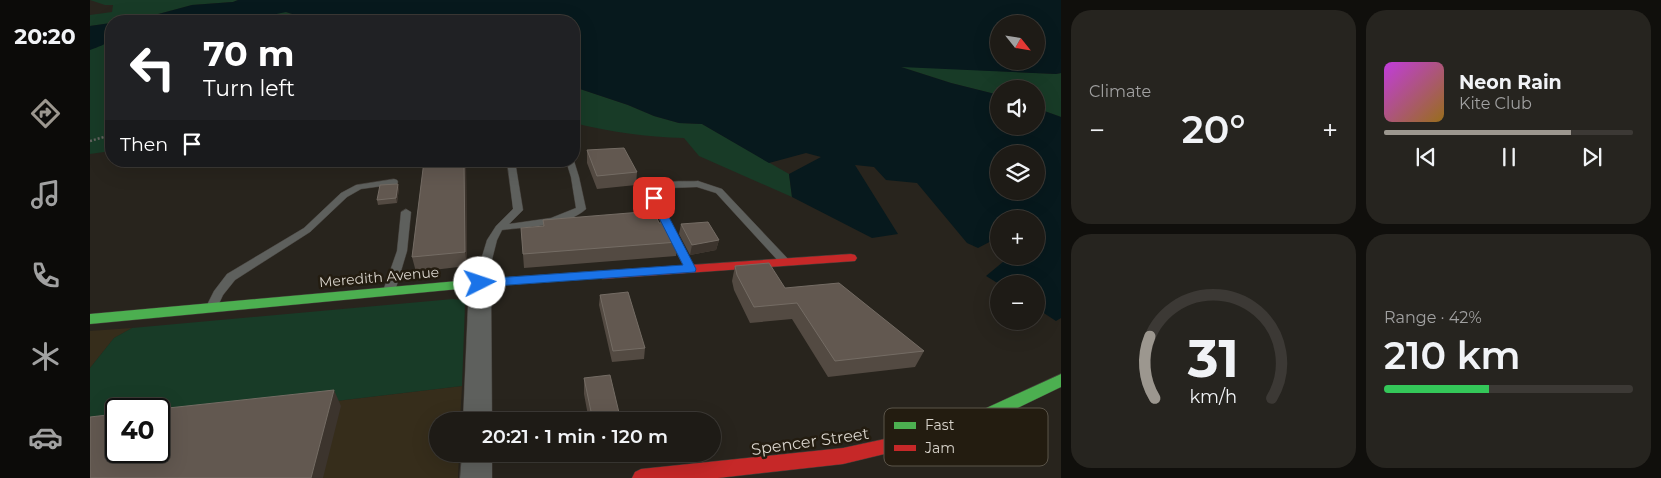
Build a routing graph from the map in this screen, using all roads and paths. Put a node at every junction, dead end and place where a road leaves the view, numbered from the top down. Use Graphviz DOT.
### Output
graph roads {
  1 [pos="105,137"];
  2 [pos="90,141"];
  3 [pos="512,167"];
  4 [pos="572,167"];
  5 [pos="394,182"];
  6 [pos="406,212"];
  7 [pos="499,228"];
  8 [pos="851,258"];
  9 [pos="785,262"];
  10 [pos="690,269"];
  11 [pos="480,283"];
  12 [pos="389,292"];
  13 [pos="212,308"];
  14 [pos="90,319"];
  15 [pos="1061,380"];
  16 [pos="1001,408"];
  17 [pos="477,412"];
  18 [pos="884,447"];
  19 [pos="477,462"];
  20 [pos="476,478"];
  21 [pos="641,478"];
  1 -- 2 [label="path"];
  3 -- 7 [label="lane"];
  4 -- 7 [label="lane"];
  5 -- 13 [label="lane"];
  6 -- 12 [label="lane"];
  7 -- 11 [label="lane"];
  8 -- 9 [label="street, Meredith Avenue"];
  9 -- 10 [label="street, Meredith Avenue"];
  9 -- 10 [label="lane"];
  10 -- 11 [label="street, Meredith Avenue"];
  11 -- 12 [label="street, Meredith Avenue"];
  11 -- 17 [label="street"];
  12 -- 13 [label="street, Meredith Avenue"];
  13 -- 14 [label="street, Meredith Avenue"];
  15 -- 16 [label="street, Spencer Street"];
  18 -- 21 [label="street, Spencer Street"];
  19 -- 20 [label="street"];
}
